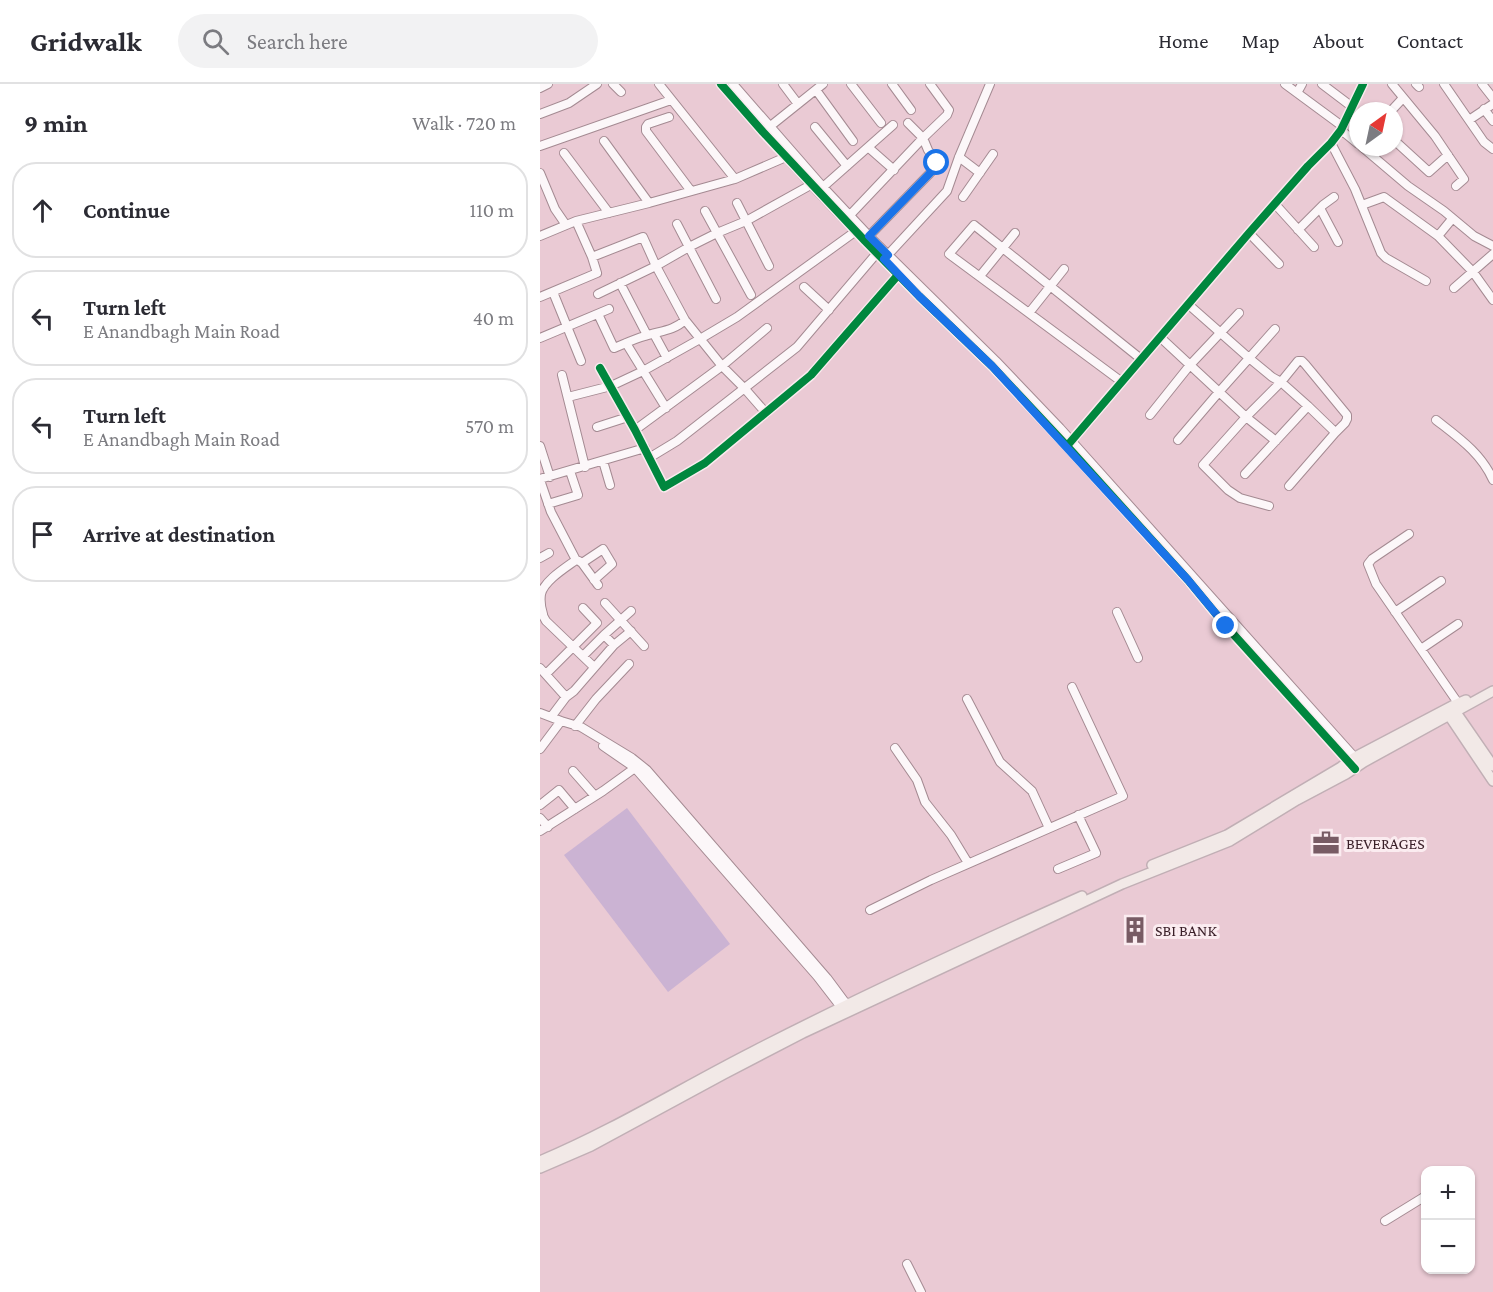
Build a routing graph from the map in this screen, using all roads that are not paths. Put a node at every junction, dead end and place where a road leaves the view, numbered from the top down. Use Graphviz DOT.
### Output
graph roads {
  1 [pos="548,84"];
  2 [pos="597,84"];
  3 [pos="613,84"];
  4 [pos="659,84"];
  5 [pos="721,84"];
  6 [pos="733,84"];
  7 [pos="783,84"];
  8 [pos="823,84"];
  9 [pos="851,84"];
  10 [pos="892,84"];
  11 [pos="930,84"];
  12 [pos="990,84"];
  13 [pos="1285,84"];
  14 [pos="1302,84"];
  15 [pos="1322,84"];
  16 [pos="1363,84"];
  17 [pos="1392,84"];
  18 [pos="1444,84"];
  19 [pos="1482,84"];
  20 [pos="540,88"];
  21 [pos="816,90"];
  22 [pos="621,92"];
  23 [pos="1296,93"];
  24 [pos="1403,98"];
  25 [pos="1493,98"];
  26 [pos="671,100"];
  27 [pos="1353,102"];
  28 [pos="1399,102"];
  29 [pos="798,104"];
  30 [pos="1349,104"];
  31 [pos="1493,104"];
  32 [pos="1484,109"];
  33 [pos="911,110"];
  34 [pos="1349,110"];
  35 [pos="540,114"];
  36 [pos="669,117"];
  37 [pos="1469,120"];
  38 [pos="1493,121"];
  39 [pos="881,123"];
  40 [pos="908,123"];
  41 [pos="893,125"];
  42 [pos="770,126"];
  43 [pos="815,127"];
  44 [pos="1341,128"];
  45 [pos="763,132"];
  46 [pos="1349,136"];
  47 [pos="923,138"];
  48 [pos="604,141"];
  49 [pos="853,141"];
  50 [pos="1331,143"];
  51 [pos="540,146"];
  52 [pos="868,148"];
  53 [pos="1403,148"];
  54 [pos="1493,149"];
  55 [pos="564,153"];
  56 [pos="993,154"];
  57 [pos="1448,155"];
  58 [pos="1373,156"];
  59 [pos="786,157"];
  60 [pos="959,157"];
  61 [pos="847,166"];
  62 [pos="894,170"];
  63 [pos="540,173"];
  64 [pos="980,173"];
  65 [pos="735,179"];
  66 [pos="818,184"];
  67 [pos="1456,186"];
  68 [pos="691,191"];
  69 [pos="544,193"];
  70 [pos="963,197"];
  71 [pos="1334,197"];
  72 [pos="649,203"];
  73 [pos="737,203"];
  74 [pos="1275,204"];
  75 [pos="1362,205"];
  76 [pos="1320,208"];
  77 [pos="705,211"];
  78 [pos="609,213"];
  79 [pos="850,215"];
  80 [pos="1452,219"];
  81 [pos="576,221"];
  82 [pos="746,221"];
  83 [pos="677,224"];
  84 [pos="566,225"];
  85 [pos="1298,230"];
  86 [pos="856,231"];
  87 [pos="717,233"];
  88 [pos="1015,233"];
  89 [pos="1249,233"];
  90 [pos="540,236"];
  91 [pos="869,236"];
  92 [pos="1438,236"];
  93 [pos="1338,242"];
  94 [pos="1493,246"];
  95 [pos="688,247"];
  96 [pos="1314,247"];
  97 [pos="1003,248"];
  98 [pos="883,256"];
  99 [pos="1493,256"];
  100 [pos="592,257"];
  101 [pos="1279,264"];
  102 [pos="656,266"];
  103 [pos="770,266"];
  104 [pos="1064,269"];
  105 [pos="1473,272"];
  106 [pos="898,274"];
  107 [pos="980,276"];
  108 [pos="1426,281"];
  109 [pos="620,283"];
  110 [pos="1051,286"];
  111 [pos="804,287"];
  112 [pos="1454,288"];
  113 [pos="553,292"];
  114 [pos="598,294"];
  115 [pos="751,295"];
  116 [pos="540,297"];
  117 [pos="716,299"];
  118 [pos="1493,300"];
  119 [pos="1189,305"];
  120 [pos="609,309"];
  121 [pos="829,310"];
  122 [pos="1029,313"];
  123 [pos="1239,313"];
  124 [pos="598,314"];
  125 [pos="685,320"];
  126 [pos="568,326"];
  127 [pos="767,328"];
  128 [pos="1275,329"];
  129 [pos="1221,331"];
  130 [pos="650,334"];
  131 [pos="540,338"];
  132 [pos="1161,338"];
  133 [pos="700,339"];
  134 [pos="626,343"];
  135 [pos="667,358"];
  136 [pos="1141,358"];
  137 [pos="1249,358"];
  138 [pos="581,361"];
  139 [pos="1190,365"];
  140 [pos="722,366"];
  141 [pos="600,368"];
  142 [pos="643,371"];
  143 [pos="562,375"];
  144 [pos="1122,382"];
  145 [pos="1281,382"];
  146 [pos="611,386"];
  147 [pos="745,389"];
  148 [pos="1219,392"];
  149 [pos="568,398"];
  150 [pos="1308,406"];
  151 [pos="666,408"];
  152 [pos="766,413"];
  153 [pos="1150,415"];
  154 [pos="628,417"];
  155 [pos="1246,417"];
  156 [pos="1436,420"];
  157 [pos="597,427"];
  158 [pos="636,430"];
  159 [pos="1335,432"];
  160 [pos="1178,440"];
  161 [pos="1276,441"];
  162 [pos="1070,444"];
  163 [pos="540,446"];
  164 [pos="645,448"];
  165 [pos="649,458"];
  166 [pos="603,461"];
  167 [pos="585,467"];
  168 [pos="570,471"];
  169 [pos="1245,474"];
  170 [pos="550,477"];
  171 [pos="540,479"];
  172 [pos="1493,480"];
  173 [pos="609,485"];
  174 [pos="1289,486"];
  175 [pos="548,504"];
  176 [pos="1269,506"];
  177 [pos="1409,534"];
  178 [pos="549,553"];
  179 [pos="540,558"];
  180 [pos="579,561"];
  181 [pos="1441,581"];
  182 [pos="605,603"];
  183 [pos="583,608"];
  184 [pos="631,610"];
  185 [pos="1117,612"];
  186 [pos="1395,612"];
  187 [pos="543,615"];
  188 [pos="620,619"];
  189 [pos="1458,624"];
  190 [pos="540,630"];
  191 [pos="631,631"];
  192 [pos="604,635"];
  193 [pos="614,645"];
  194 [pos="644,646"];
  195 [pos="573,647"];
  196 [pos="1422,649"];
  197 [pos="583,656"];
  198 [pos="1138,658"];
  199 [pos="629,664"];
  200 [pos="594,667"];
  201 [pos="543,671"];
  202 [pos="1493,684"];
  203 [pos="1072,687"];
  204 [pos="1493,691"];
  205 [pos="566,697"];
  206 [pos="967,699"];
  207 [pos="1452,709"];
  208 [pos="540,713"];
  209 [pos="552,717"];
  210 [pos="561,722"];
  211 [pos="575,726"];
  212 [pos="896,748"];
  213 [pos="540,749"];
  214 [pos="1355,763"];
  215 [pos="638,766"];
  216 [pos="1493,766"];
  217 [pos="573,771"];
  218 [pos="1493,781"];
  219 [pos="596,796"];
  220 [pos="540,806"];
  221 [pos="576,809"];
  222 [pos="1078,815"];
  223 [pos="540,818"];
  224 [pos="1049,828"];
  225 [pos="544,829"];
  226 [pos="968,864"];
  227 [pos="1058,869"];
  228 [pos="870,910"];
  229 [pos="846,1009"];
  230 [pos="599,1137"];
  231 [pos="540,1161"];
  232 [pos="540,1168"];
  233 [pos="1421,1199"];
  234 [pos="1385,1221"];
  235 [pos="907,1264"];
  236 [pos="921,1292"];
  1 -- 20 [label="street"];
  2 -- 35 [label="street"];
  3 -- 22 [label="street"];
  4 -- 26 [label="street"];
  5 -- 45 [label="street"];
  6 -- 42 [label="street"];
  7 -- 29 [label="street"];
  8 -- 21 [label="street"];
  9 -- 39 [label="street"];
  10 -- 33 [label="street"];
  11 -- 47 [label="street"];
  12 -- 60 [label="street"];
  13 -- 23 [label="street"];
  14 -- 23 [label="street"];
  15 -- 30 [label="street"];
  16 -- 27 [label="street"];
  17 -- 24 [label="street"];
  18 -- 37 [label="street"];
  19 -- 25 [label="street"];
  21 -- 29 [label="street"];
  21 -- 49 [label="street"];
  23 -- 44 [label="street"];
  24 -- 28 [label="street"];
  24 -- 57 [label="street"];
  26 -- 51 [label="street"];
  26 -- 65 [label="street"];
  29 -- 42 [label="street"];
  31 -- 32 [label="street"];
  32 -- 37 [label="street"];
  32 -- 38 [label="street"];
  34 -- 44 [label="street"];
  36 -- 68 [label="street"];
  37 -- 54 [label="street"];
  40 -- 47 [label="street"];
  41 -- 52 [label="street"];
  42 -- 45 [label="street"];
  42 -- 66 [label="street"];
  43 -- 61 [label="street"];
  44 -- 46 [label="street"];
  44 -- 50 [label="street"];
  45 -- 59 [label="street"];
  47 -- 62 [label="street"];
  47 -- 91 [label="street"];
  48 -- 72 [label="street"];
  50 -- 74 [label="street"];
  50 -- 75 [label="street"];
  52 -- 61 [label="street"];
  52 -- 62 [label="street"];
  53 -- 57 [label="street"];
  55 -- 78 [label="street"];
  56 -- 64 [label="street"];
  57 -- 67 [label="street"];
  58 -- 80 [label="street"];
  59 -- 65 [label="street"];
  59 -- 66 [label="street"];
  60 -- 64 [label="street"];
  60 -- 98 [label="street"];
  61 -- 66 [label="street"];
  62 -- 79 [label="street"];
  63 -- 69 [label="street"];
  64 -- 70 [label="street"];
  65 -- 68 [label="street"];
  66 -- 79 [label="street"];
  66 -- 82 [label="street"];
  66 -- 86 [label="street"];
  68 -- 72 [label="street"];
  69 -- 84 [label="street"];
  71 -- 76 [label="street"];
  72 -- 78 [label="street"];
  73 -- 82 [label="street"];
  74 -- 85 [label="street"];
  74 -- 89 [label="street"];
  75 -- 92 [label="street"];
  75 -- 108 [label="street"];
  76 -- 85 [label="street"];
  76 -- 93 [label="street"];
  77 -- 87 [label="street"];
  78 -- 81 [label="street"];
  79 -- 91 [label="street"];
  80 -- 92 [label="street"];
  80 -- 94 [label="street"];
  81 -- 84 [label="street"];
  81 -- 100 [label="street"];
  82 -- 87 [label="street"];
  82 -- 103 [label="street"];
  83 -- 95 [label="street"];
  84 -- 90 [label="street"];
  85 -- 96 [label="street"];
  86 -- 98 [label="street"];
  86 -- 133 [label="street"];
  87 -- 95 [label="street"];
  87 -- 115 [label="street"];
  88 -- 97 [label="street"];
  89 -- 101 [label="street"];
  89 -- 119 [label="street"];
  91 -- 98 [label="street"];
  92 -- 105 [label="street"];
  95 -- 102 [label="street"];
  95 -- 117 [label="street"];
  97 -- 107 [label="street"];
  97 -- 107 [label="street"];
  97 -- 110 [label="street"];
  98 -- 106 [label="street"];
  98 -- 121 [label="street"];
  98 -- 162 [label="street"];
  99 -- 105 [label="street"];
  100 -- 102 [label="street"];
  100 -- 113 [label="street"];
  102 -- 109 [label="street"];
  102 -- 125 [label="street"];
  104 -- 110 [label="street"];
  105 -- 112 [label="street"];
  105 -- 118 [label="street"];
  106 -- 152 [label="street"];
  106 -- 162 [label="street"];
  107 -- 122 [label="street"];
  109 -- 114 [label="street"];
  109 -- 130 [label="street"];
  110 -- 122 [label="street"];
  110 -- 136 [label="street"];
  111 -- 121 [label="street"];
  113 -- 116 [label="street"];
  113 -- 126 [label="street"];
  119 -- 129 [label="street"];
  119 -- 132 [label="street"];
  120 -- 124 [label="street"];
  121 -- 147 [label="street"];
  122 -- 144 [label="street"];
  123 -- 129 [label="street"];
  124 -- 126 [label="street"];
  124 -- 134 [label="street"];
  125 -- 130 [label="street"];
  125 -- 133 [label="street"];
  126 -- 131 [label="street"];
  126 -- 138 [label="street"];
  127 -- 140 [label="street"];
  128 -- 137 [label="street"];
  129 -- 137 [label="street"];
  129 -- 139 [label="street"];
  130 -- 134 [label="street"];
  130 -- 135 [label="street"];
  132 -- 136 [label="street"];
  132 -- 139 [label="street"];
  133 -- 135 [label="street"];
  133 -- 140 [label="street"];
  134 -- 142 [label="street"];
  135 -- 142 [label="street"];
  136 -- 144 [label="street"];
  137 -- 145 [label="street"];
  137 -- 148 [label="street"];
  139 -- 148 [label="street"];
  139 -- 153 [label="street"];
  140 -- 147 [label="street"];
  140 -- 151 [label="street"];
  141 -- 146 [label="street"];
  142 -- 146 [label="street"];
  142 -- 151 [label="street"];
  143 -- 149 [label="street"];
  144 -- 162 [label="street"];
  145 -- 150 [label="street"];
  145 -- 155 [label="street"];
  145 -- 159 [label="street"];
  146 -- 149 [label="street"];
  146 -- 154 [label="street"];
  147 -- 152 [label="street"];
  147 -- 165 [label="street"];
  148 -- 155 [label="street"];
  148 -- 160 [label="street"];
  149 -- 167 [label="street"];
  150 -- 159 [label="street"];
  150 -- 161 [label="street"];
  151 -- 158 [label="street"];
  152 -- 165 [label="street"];
  154 -- 157 [label="street"];
  154 -- 158 [label="street"];
  155 -- 161 [label="street"];
  155 -- 176 [label="street"];
  156 -- 172 [label="street"];
  158 -- 164 [label="street"];
  159 -- 174 [label="street"];
  161 -- 169 [label="street"];
  162 -- 214 [label="street"];
  163 -- 170 [label="street"];
  164 -- 165 [label="street"];
  164 -- 166 [label="street"];
  166 -- 167 [label="street"];
  166 -- 173 [label="street"];
  167 -- 168 [label="street"];
  168 -- 170 [label="street"];
  168 -- 175 [label="street"];
  170 -- 171 [label="street"];
  171 -- 175 [label="street"];
  175 -- 180 [label="street"];
  177 -- 186 [label="street"];
  178 -- 179 [label="street"];
  180 -- 180 [label="street"];
  180 -- 187 [label="street"];
  181 -- 186 [label="street"];
  182 -- 188 [label="street"];
  183 -- 195 [label="street"];
  184 -- 188 [label="street"];
  185 -- 198 [label="street"];
  186 -- 196 [label="street"];
  187 -- 190 [label="street"];
  187 -- 195 [label="street"];
  188 -- 191 [label="street"];
  188 -- 192 [label="street"];
  189 -- 196 [label="street"];
  191 -- 193 [label="street"];
  191 -- 194 [label="street"];
  192 -- 193 [label="street"];
  192 -- 197 [label="street"];
  193 -- 200 [label="street"];
  195 -- 197 [label="street"];
  195 -- 201 [label="street"];
  196 -- 207 [label="street"];
  197 -- 200 [label="street"];
  199 -- 211 [label="street"];
  200 -- 205 [label="street"];
  201 -- 205 [label="street"];
  202 -- 207 [label="main road"];
  203 -- 222 [label="street"];
  204 -- 207 [label="main road"];
  205 -- 209 [label="street"];
  206 -- 224 [label="street"];
  207 -- 214 [label="main road"];
  207 -- 216 [label="main road"];
  207 -- 218 [label="main road"];
  208 -- 209 [label="street"];
  209 -- 210 [label="street"];
  210 -- 211 [label="street"];
  210 -- 213 [label="street"];
  211 -- 215 [label="street"];
  212 -- 226 [label="street"];
  214 -- 229 [label="main road"];
  215 -- 219 [label="street"];
  215 -- 229 [label="street"];
  217 -- 219 [label="street"];
  219 -- 221 [label="street"];
  220 -- 221 [label="street"];
  221 -- 225 [label="street"];
  222 -- 224 [label="street"];
  222 -- 227 [label="street"];
  223 -- 225 [label="street"];
  224 -- 226 [label="street"];
  226 -- 228 [label="street"];
  229 -- 230 [label="main road"];
  230 -- 231 [label="main road"];
  230 -- 232 [label="main road"];
  233 -- 234 [label="street"];
  235 -- 236 [label="street"];
}
